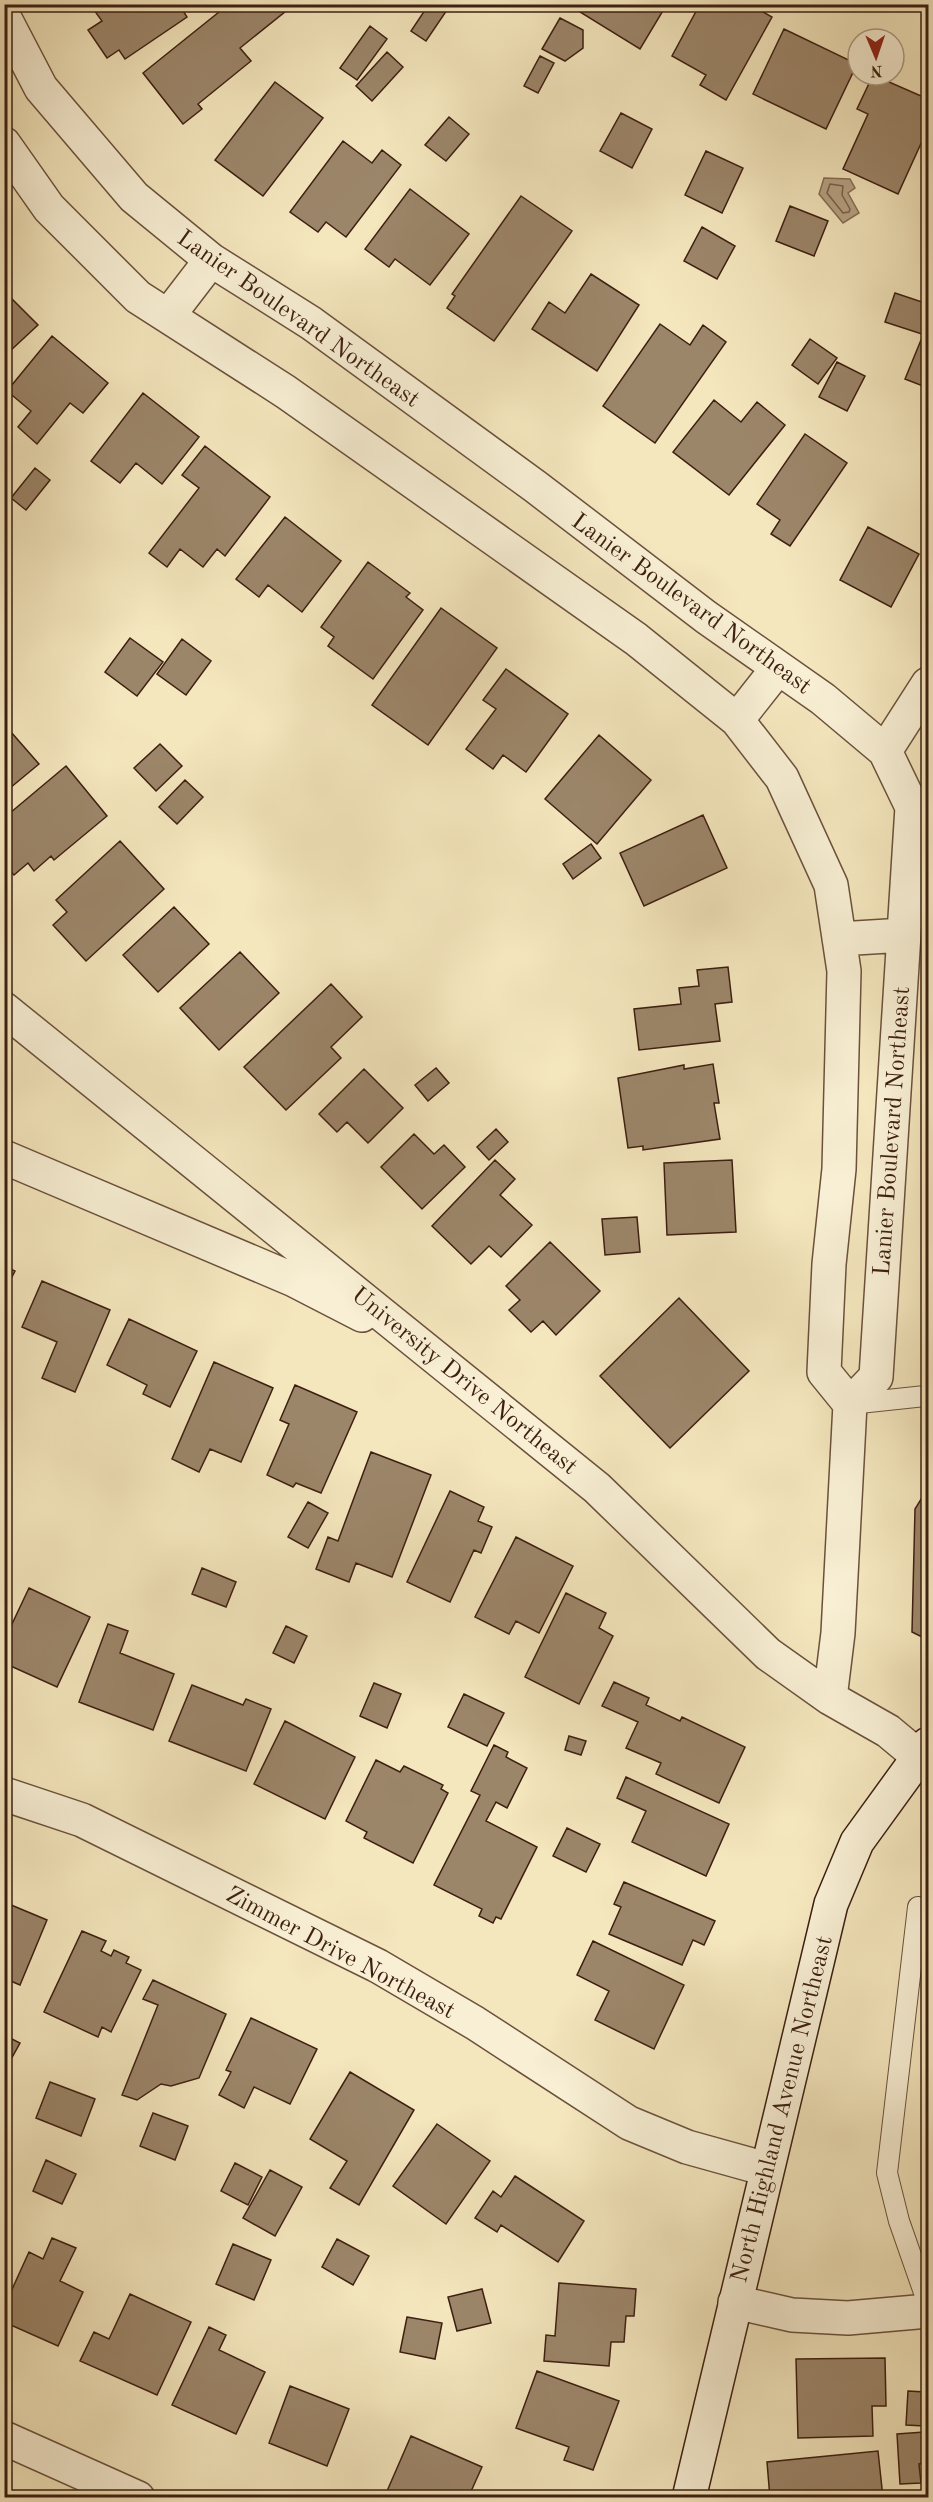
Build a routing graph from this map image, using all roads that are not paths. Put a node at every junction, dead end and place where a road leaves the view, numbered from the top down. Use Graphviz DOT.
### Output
graph roads {
  1 [pos="4,17"];
  2 [pos="4,144"];
  3 [pos="211,260"];
  4 [pos="168,316"];
  5 [pos="778,668"];
  6 [pos="928,684"];
  7 [pos="737,720"];
  8 [pos="885,751"];
  9 [pos="904,935"];
  10 [pos="839,939"];
  11 [pos="4,1009"];
  12 [pos="4,1157"];
  13 [pos="456,1372"];
  14 [pos="926,1396"];
  15 [pos="850,1404"];
  16 [pos="831,1698"];
  17 [pos="923,1750"];
  18 [pos="4,1794"];
  19 [pos="918,1907"];
  20 [pos="766,2169"];
  21 [pos="735,2302"];
  22 [pos="928,2304"];
  23 [pos="928,2311"];
  24 [pos="4,2439"];
  25 [pos="138,2498"];
  26 [pos="689,2498"];
  1 -- 3 [label="street, Lanier Boulevard Northeast"];
  2 -- 4 [label="street, Lanier Boulevard Northeast"];
  3 -- 4 [label="street"];
  3 -- 5 [label="street, Lanier Boulevard Northeast"];
  4 -- 7 [label="street, Lanier Boulevard Northeast"];
  5 -- 7 [label="street"];
  5 -- 8 [label="street, Lanier Boulevard Northeast"];
  6 -- 8 [label="street"];
  7 -- 10 [label="street, Lanier Boulevard Northeast"];
  8 -- 9 [label="street, Lanier Boulevard Northeast"];
  9 -- 10 [label="street"];
  9 -- 15 [label="street, Lanier Boulevard Northeast"];
  10 -- 15 [label="street, Lanier Boulevard Northeast"];
  11 -- 13 [label="street, University Drive Northeast"];
  12 -- 13 [label="street"];
  13 -- 16 [label="street, University Drive Northeast"];
  14 -- 15 [label="lane"];
  15 -- 16 [label="street"];
  16 -- 17 [label="street, University Drive Northeast"];
  17 -- 20 [label="street, North Highland Avenue Northeast"];
  18 -- 20 [label="street, Zimmer Drive Northeast"];
  19 -- 22 [label="lane"];
  20 -- 21 [label="street, North Highland Avenue Northeast"];
  21 -- 23 [label="street"];
  21 -- 26 [label="street, North Highland Avenue Northeast"];
  24 -- 25 [label="street"];
}
